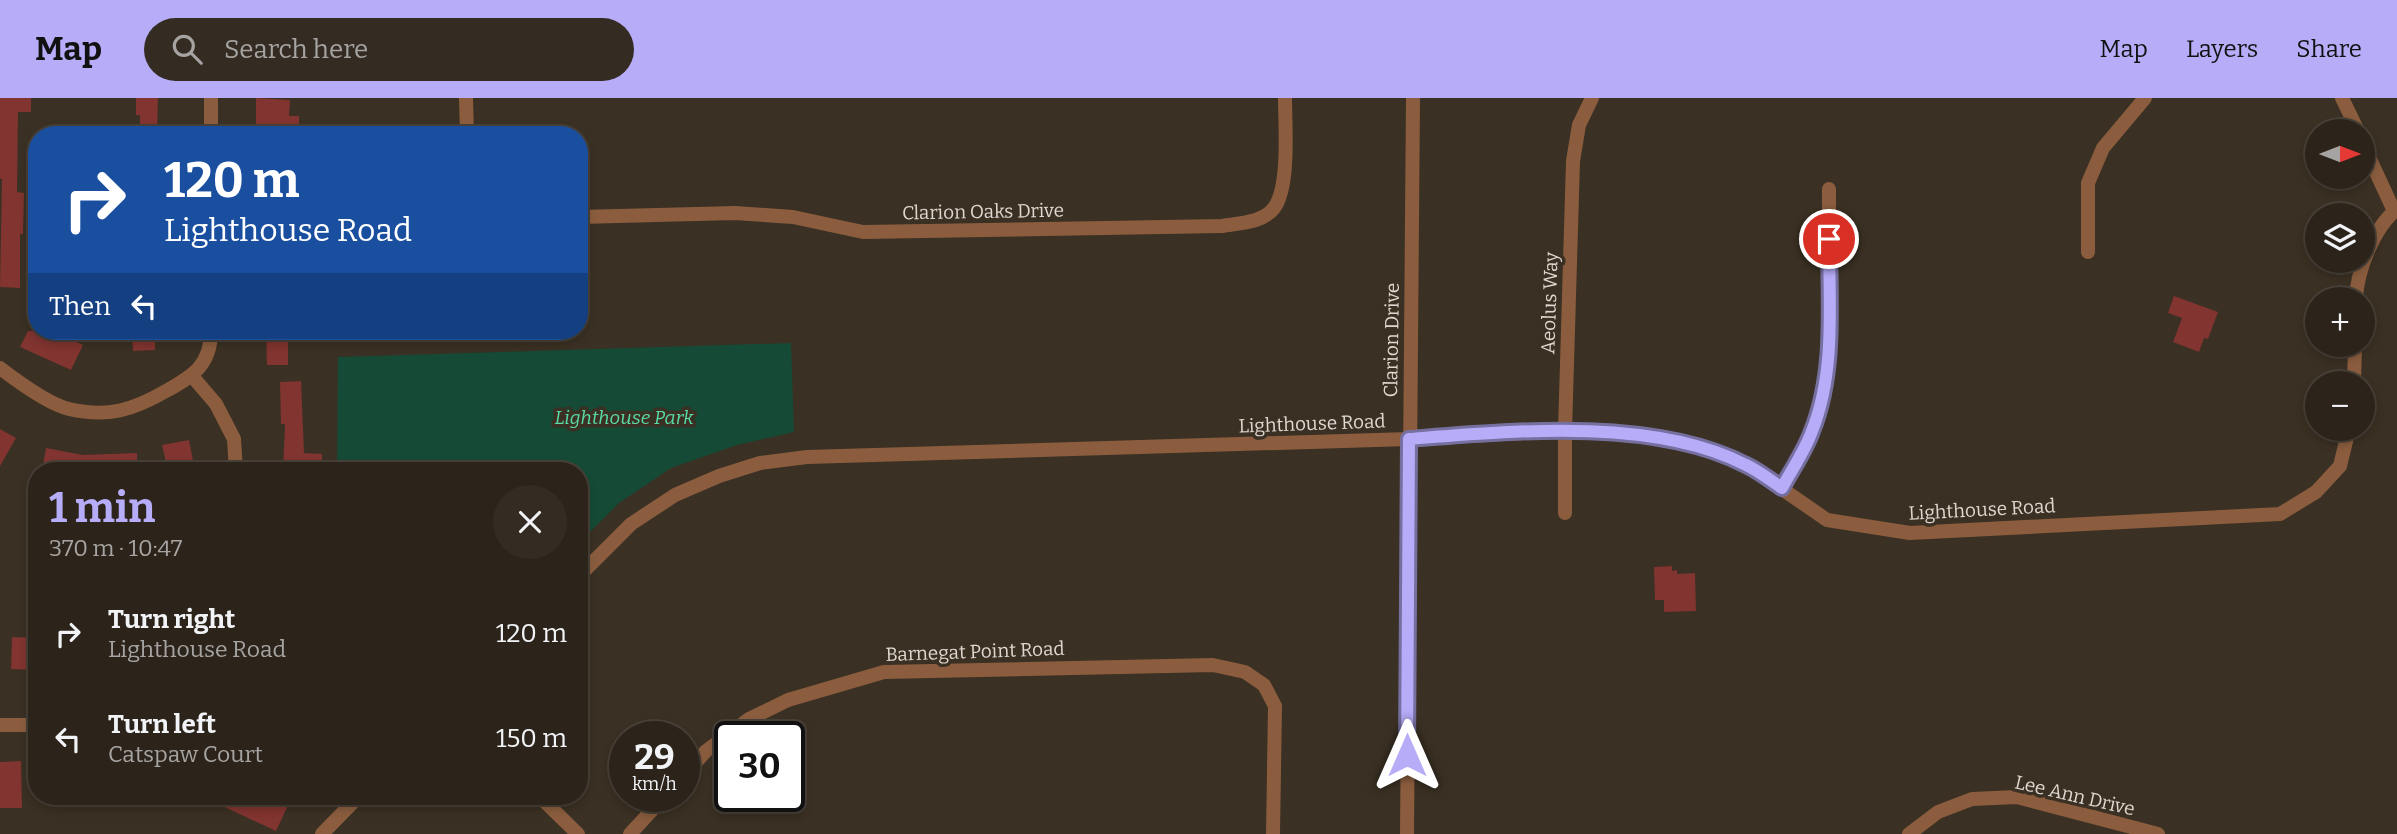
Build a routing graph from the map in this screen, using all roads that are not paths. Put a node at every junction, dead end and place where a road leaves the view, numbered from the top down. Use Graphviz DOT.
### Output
graph roads {
  1 [pos="211,98"];
  2 [pos="466,98"];
  3 [pos="1285,98"];
  4 [pos="1413,98"];
  5 [pos="1592,98"];
  6 [pos="2145,98"];
  7 [pos="2343,98"];
  8 [pos="2353,119"];
  9 [pos="211,126"];
  10 [pos="467,126"];
  11 [pos="2375,169"];
  12 [pos="1829,189"];
  13 [pos="2395,210"];
  14 [pos="588,217"];
  15 [pos="2088,252"];
  16 [pos="2357,287"];
  17 [pos="209,340"];
  18 [pos="0,368"];
  19 [pos="192,376"];
  20 [pos="1565,431"];
  21 [pos="1409,439"];
  22 [pos="2346,441"];
  23 [pos="235,462"];
  24 [pos="1782,488"];
  25 [pos="1565,513"];
  26 [pos="588,567"];
  27 [pos="0,725"];
  28 [pos="28,725"];
  29 [pos="700,758"];
  30 [pos="345,805"];
  31 [pos="548,805"];
  32 [pos="650,812"];
  33 [pos="322,834"];
  34 [pos="578,834"];
  35 [pos="630,834"];
  36 [pos="1273,834"];
  37 [pos="1407,834"];
  38 [pos="1909,834"];
  39 [pos="2158,834"];
  1 -- 9 [label="street"];
  2 -- 10 [label="street"];
  3 -- 14 [label="street, Clarion Oaks Drive"];
  4 -- 21 [label="street, Clarion Drive"];
  5 -- 20 [label="street, Aeolus Way"];
  6 -- 15 [label="street"];
  7 -- 8 [label="street"];
  11 -- 13 [label="street"];
  12 -- 24 [label="street"];
  13 -- 16 [label="street"];
  17 -- 19 [label="street"];
  18 -- 19 [label="street"];
  19 -- 23 [label="street"];
  20 -- 21 [label="street, Lighthouse Road"];
  20 -- 24 [label="street, Lighthouse Road"];
  20 -- 25 [label="street, Aeolus Way"];
  21 -- 26 [label="street, Lighthouse Road"];
  21 -- 37 [label="street, Clarion Drive"];
  22 -- 24 [label="street, Lighthouse Road"];
  27 -- 28 [label="street"];
  29 -- 36 [label="street, Barnegat Point Road"];
  30 -- 33 [label="street"];
  31 -- 34 [label="street"];
  32 -- 35 [label="street"];
  38 -- 39 [label="street, Lee Ann Drive"];
}
